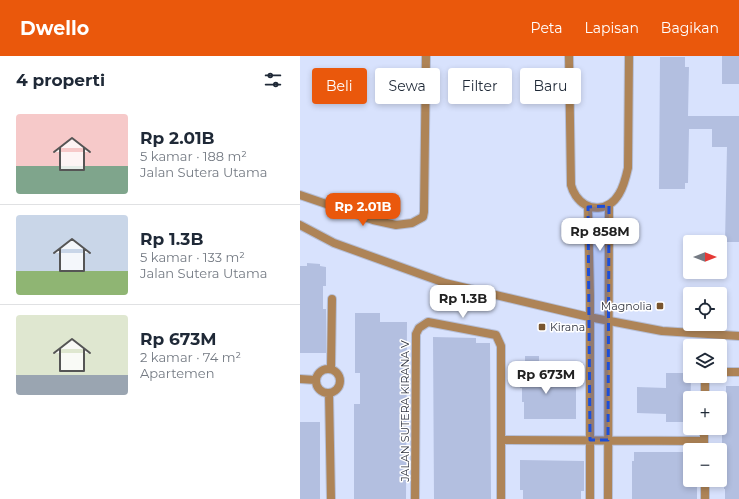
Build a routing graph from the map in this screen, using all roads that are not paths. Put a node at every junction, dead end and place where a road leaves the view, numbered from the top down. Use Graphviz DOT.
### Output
graph roads {
  1 [pos="426,56"];
  2 [pos="569,56"];
  3 [pos="629,56"];
  4 [pos="300,195"];
  5 [pos="609,206"];
  6 [pos="588,207"];
  7 [pos="300,225"];
  8 [pos="332,299"];
  9 [pos="589,316"];
  10 [pos="609,320"];
  11 [pos="739,336"];
  12 [pos="331,368"];
  13 [pos="727,372"];
  14 [pos="739,372"];
  15 [pos="300,379"];
  16 [pos="316,380"];
  17 [pos="329,394"];
  18 [pos="704,435"];
  19 [pos="501,440"];
  20 [pos="590,440"];
  21 [pos="608,440"];
  22 [pos="704,441"];
  23 [pos="704,487"];
  24 [pos="330,499"];
  25 [pos="415,499"];
  26 [pos="501,499"];
  27 [pos="590,499"];
  28 [pos="608,499"];
  29 [pos="705,499"];
  1 -- 4 [label="street"];
  2 -- 6 [label="street"];
  3 -- 5 [label="street"];
  5 -- 6 [label="street"];
  5 -- 10 [label="street"];
  6 -- 9 [label="street"];
  7 -- 9 [label="street"];
  8 -- 12 [label="street"];
  9 -- 10 [label="street"];
  9 -- 20 [label="street"];
  10 -- 11 [label="street"];
  10 -- 21 [label="street"];
  12 -- 16 [label="street"];
  12 -- 17 [label="street"];
  13 -- 14 [label="street"];
  15 -- 16 [label="street"];
  16 -- 17 [label="street"];
  17 -- 24 [label="street"];
  18 -- 22 [label="street"];
  19 -- 20 [label="street"];
  19 -- 25 [label="street, JALAN SUTERA KIRANA V"];
  19 -- 26 [label="street"];
  20 -- 21 [label="street"];
  20 -- 27 [label="street"];
  21 -- 22 [label="street"];
  21 -- 28 [label="street"];
  23 -- 29 [label="street"];
}
